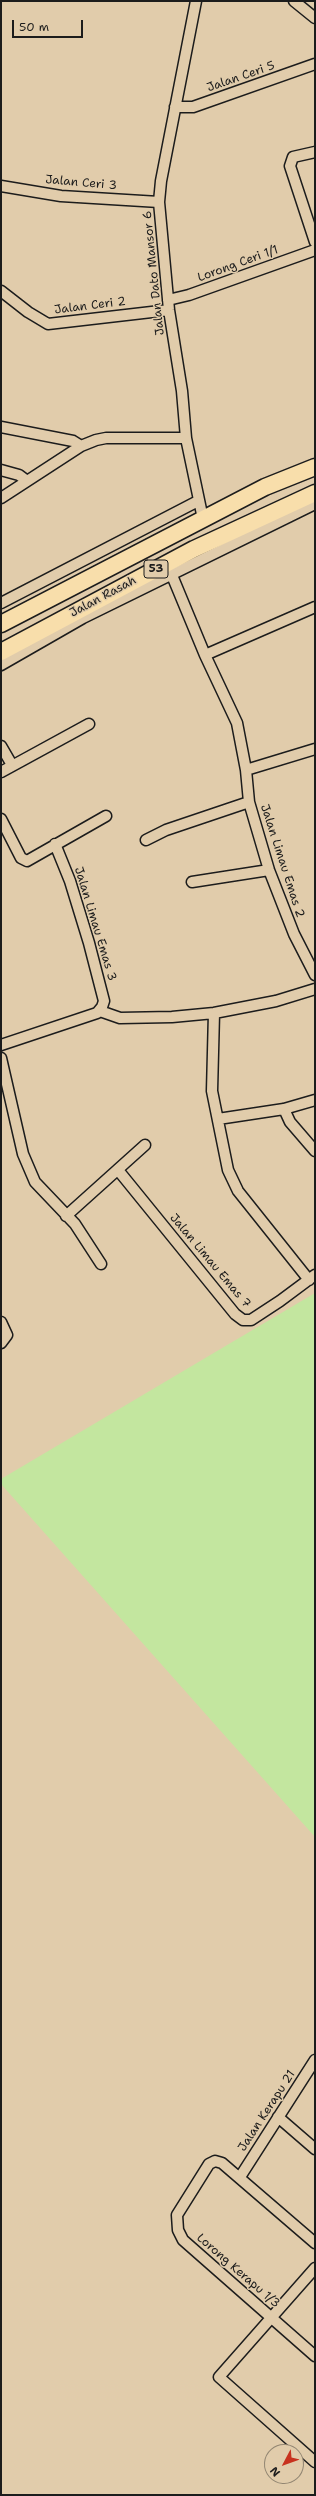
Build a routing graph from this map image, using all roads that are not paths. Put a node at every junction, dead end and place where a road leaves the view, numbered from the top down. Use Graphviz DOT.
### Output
graph roads {
  1 [pos="196,1"];
  2 [pos="294,1"];
  3 [pos="315,18"];
  4 [pos="315,64"];
  5 [pos="175,107"];
  6 [pos="315,152"];
  7 [pos="1,186"];
  8 [pos="159,202"];
  9 [pos="315,242"];
  10 [pos="315,250"];
  11 [pos="1,291"];
  12 [pos="169,305"];
  13 [pos="1,427"];
  14 [pos="186,438"];
  15 [pos="82,446"];
  16 [pos="315,467"];
  17 [pos="1,470"];
  18 [pos="27,481"];
  19 [pos="315,493"];
  20 [pos="1,498"];
  21 [pos="198,502"];
  22 [pos="315,504"];
  23 [pos="203,519"];
  24 [pos="171,573"];
  25 [pos="1,603"];
  26 [pos="315,607"];
  27 [pos="1,624"];
  28 [pos="1,652"];
  29 [pos="205,655"];
  30 [pos="1,665"];
  31 [pos="89,724"];
  32 [pos="1,746"];
  33 [pos="315,749"];
  34 [pos="12,765"];
  35 [pos="246,770"];
  36 [pos="1,772"];
  37 [pos="249,802"];
  38 [pos="106,816"];
  39 [pos="1,820"];
  40 [pos="146,840"];
  41 [pos="55,844"];
  42 [pos="269,870"];
  43 [pos="192,882"];
  44 [pos="315,974"];
  45 [pos="315,989"];
  46 [pos="100,1011"];
  47 [pos="214,1013"];
  48 [pos="1,1045"];
  49 [pos="1,1058"];
  50 [pos="315,1100"];
  51 [pos="284,1109"];
  52 [pos="218,1119"];
  53 [pos="146,1146"];
  54 [pos="315,1151"];
  55 [pos="118,1170"];
  56 [pos="66,1216"];
  57 [pos="101,1264"];
  58 [pos="312,1277"];
  59 [pos="1,1322"];
  60 [pos="1,1343"];
  61 [pos="315,2060"];
  62 [pos="278,2117"];
  63 [pos="315,2149"];
  64 [pos="240,2177"];
  65 [pos="315,2243"];
  66 [pos="315,2268"];
  67 [pos="271,2317"];
  68 [pos="315,2356"];
  69 [pos="315,2462"];
  1 -- 5 [label="street, Jalan Dato Mansor 6"];
  2 -- 3 [label="street"];
  4 -- 5 [label="street, Jalan Ceri 5"];
  5 -- 8 [label="street, Jalan Dato Mansor 6"];
  6 -- 9 [label="street"];
  7 -- 8 [label="street, Jalan Ceri 3"];
  8 -- 12 [label="street, Jalan Dato Mansor 6"];
  10 -- 12 [label="street, Lorong Ceri 1/1"];
  11 -- 12 [label="street, Jalan Ceri 2"];
  12 -- 14 [label="street, Jalan Dato Mansor 6"];
  13 -- 15 [label="street"];
  14 -- 15 [label="street"];
  14 -- 21 [label="street, Jalan Dato Mansor 6"];
  15 -- 18 [label="street"];
  16 -- 23 [label="highway, Jalan Rasah / 53"];
  17 -- 18 [label="street"];
  18 -- 20 [label="street"];
  19 -- 28 [label="highway, Jalan Rasah / 53"];
  21 -- 23 [label="street, Jalan Dato Mansor 6"];
  21 -- 25 [label="street"];
  22 -- 24 [label="street"];
  23 -- 27 [label="highway, Jalan Rasah / 53"];
  24 -- 29 [label="street, Jalan Limau Emas 2"];
  24 -- 30 [label="street"];
  26 -- 29 [label="street"];
  29 -- 35 [label="street, Jalan Limau Emas 2"];
  31 -- 34 [label="street"];
  32 -- 34 [label="street"];
  33 -- 35 [label="street"];
  34 -- 36 [label="street"];
  35 -- 37 [label="street, Jalan Limau Emas 2"];
  37 -- 40 [label="street"];
  37 -- 42 [label="street, Jalan Limau Emas 2"];
  38 -- 41 [label="street"];
  39 -- 41 [label="street"];
  41 -- 46 [label="street, Jalan Limau Emas 3"];
  42 -- 43 [label="street"];
  42 -- 44 [label="street, Jalan Limau Emas 2"];
  45 -- 47 [label="street"];
  46 -- 47 [label="street"];
  46 -- 48 [label="street"];
  47 -- 52 [label="street"];
  49 -- 56 [label="street"];
  50 -- 51 [label="street"];
  51 -- 52 [label="street"];
  51 -- 54 [label="street"];
  52 -- 58 [label="street"];
  53 -- 55 [label="street"];
  55 -- 56 [label="street"];
  55 -- 58 [label="street, Jalan Limau Emas 7"];
  56 -- 57 [label="street"];
  59 -- 60 [label="street"];
  61 -- 62 [label="street, Jalan Kerapu 21"];
  62 -- 63 [label="street"];
  62 -- 64 [label="street, Jalan Kerapu 21"];
  64 -- 65 [label="street"];
  64 -- 67 [label="street, Lorong Kerapu 1/3"];
  66 -- 67 [label="street"];
  67 -- 68 [label="street, Lorong Kerapu 1/3"];
  67 -- 69 [label="street"];
}
